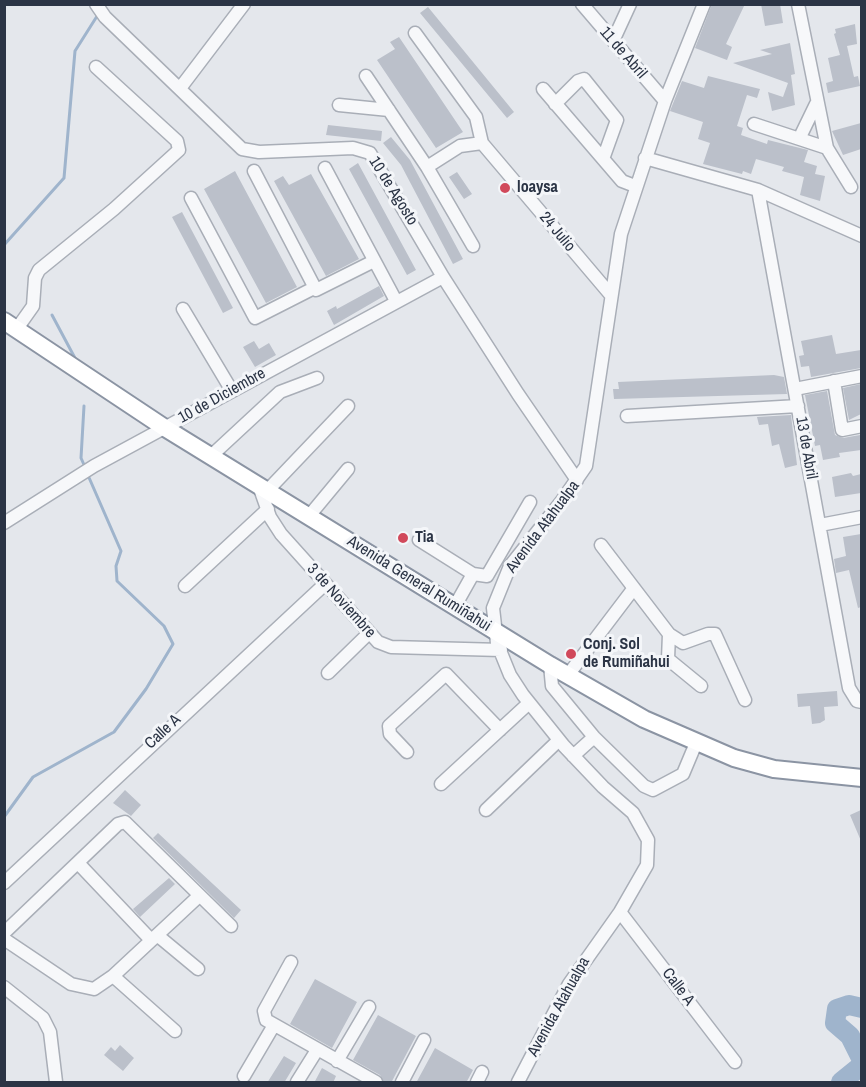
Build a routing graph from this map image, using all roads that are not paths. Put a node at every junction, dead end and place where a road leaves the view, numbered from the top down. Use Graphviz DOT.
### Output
graph roads {
  1 [pos="96,4"];
  2 [pos="244,4"];
  3 [pos="582,4"];
  4 [pos="630,4"];
  5 [pos="704,4"];
  6 [pos="798,4"];
  7 [pos="415,33"];
  8 [pos="613,41"];
  9 [pos="96,67"];
  10 [pos="366,76"];
  11 [pos="181,87"];
  12 [pos="543,89"];
  13 [pos="665,101"];
  14 [pos="555,104"];
  15 [pos="816,104"];
  16 [pos="339,105"];
  17 [pos="389,110"];
  18 [pos="754,124"];
  19 [pos="800,137"];
  20 [pos="482,142"];
  21 [pos="827,148"];
  22 [pos="603,159"];
  23 [pos="645,159"];
  24 [pos="427,167"];
  25 [pos="325,168"];
  26 [pos="254,171"];
  27 [pos="635,186"];
  28 [pos="851,187"];
  29 [pos="758,190"];
  30 [pos="191,198"];
  31 [pos="861,236"];
  32 [pos="473,246"];
  33 [pos="374,261"];
  34 [pos="443,277"];
  35 [pos="314,288"];
  36 [pos="610,294"];
  37 [pos="396,301"];
  38 [pos="183,309"];
  39 [pos="10,326"];
  40 [pos="861,376"];
  41 [pos="317,378"];
  42 [pos="834,381"];
  43 [pos="795,389"];
  44 [pos="232,391"];
  45 [pos="348,406"];
  46 [pos="798,406"];
  47 [pos="627,416"];
  48 [pos="861,426"];
  49 [pos="165,428"];
  50 [pos="211,456"];
  51 [pos="348,469"];
  52 [pos="577,480"];
  53 [pos="263,489"];
  54 [pos="530,502"];
  55 [pos="268,509"];
  56 [pos="309,516"];
  57 [pos="861,517"];
  58 [pos="4,523"];
  59 [pos="820,525"];
  60 [pos="419,540"];
  61 [pos="601,545"];
  62 [pos="473,574"];
  63 [pos="324,584"];
  64 [pos="185,586"];
  65 [pos="634,588"];
  66 [pos="455,606"];
  67 [pos="495,631"];
  68 [pos="369,633"];
  69 [pos="669,634"];
  70 [pos="501,650"];
  71 [pos="550,665"];
  72 [pos="328,674"];
  73 [pos="568,675"];
  74 [pos="701,686"];
  75 [pos="745,700"];
  76 [pos="861,702"];
  77 [pos="529,703"];
  78 [pos="500,730"];
  79 [pos="594,737"];
  80 [pos="559,740"];
  81 [pos="696,743"];
  82 [pos="407,752"];
  83 [pos="573,756"];
  84 [pos="861,778"];
  85 [pos="441,784"];
  86 [pos="486,810"];
  87 [pos="79,864"];
  88 [pos="4,883"];
  89 [pos="199,896"];
  90 [pos="620,912"];
  91 [pos="231,926"];
  92 [pos="4,933"];
  93 [pos="154,937"];
  94 [pos="4,939"];
  95 [pos="291,962"];
  96 [pos="198,969"];
  97 [pos="113,976"];
  98 [pos="4,987"];
  99 [pos="369,1007"];
  100 [pos="274,1025"];
  101 [pos="175,1031"];
  102 [pos="424,1040"];
  103 [pos="317,1050"];
  104 [pos="337,1061"];
  105 [pos="735,1062"];
  106 [pos="243,1076"];
  107 [pos="375,1082"];
  108 [pos="56,1083"];
  109 [pos="297,1083"];
  110 [pos="402,1083"];
  111 [pos="518,1083"];
  1 -- 11 [label="street, 10 de Agosto"];
  2 -- 11 [label="street"];
  3 -- 8 [label="street, 11 de Abril"];
  4 -- 8 [label="street"];
  5 -- 13 [label="street, Avenida Atahualpa"];
  6 -- 15 [label="street"];
  7 -- 20 [label="street"];
  8 -- 13 [label="street, 11 de Abril"];
  9 -- 39 [label="street"];
  10 -- 17 [label="street"];
  11 -- 34 [label="street, 10 de Agosto"];
  12 -- 14 [label="street"];
  13 -- 23 [label="street, Avenida Atahualpa"];
  14 -- 22 [label="street"];
  14 -- 22 [label="street"];
  15 -- 19 [label="street"];
  15 -- 21 [label="street"];
  16 -- 17 [label="street"];
  17 -- 24 [label="street"];
  18 -- 19 [label="street"];
  19 -- 21 [label="street"];
  20 -- 24 [label="street"];
  20 -- 36 [label="street, 24 Julio"];
  21 -- 28 [label="street"];
  22 -- 27 [label="street"];
  23 -- 27 [label="street, Avenida Atahualpa"];
  23 -- 29 [label="street"];
  24 -- 32 [label="street"];
  25 -- 33 [label="street"];
  26 -- 35 [label="street"];
  27 -- 36 [label="street, Avenida Atahualpa"];
  29 -- 31 [label="street"];
  29 -- 43 [label="street, 13 de Abril"];
  30 -- 35 [label="street"];
  33 -- 35 [label="street"];
  33 -- 37 [label="street"];
  34 -- 37 [label="street, 10 de Diciembre"];
  34 -- 52 [label="street, 10 de Agosto"];
  36 -- 52 [label="street, Avenida Atahualpa"];
  37 -- 44 [label="street, 10 de Diciembre"];
  38 -- 44 [label="street"];
  39 -- 49 [label="highway, Avenida General Rumiñahui"];
  40 -- 42 [label="street"];
  41 -- 50 [label="street"];
  42 -- 43 [label="street"];
  42 -- 48 [label="street"];
  43 -- 46 [label="street, 13 de Abril"];
  44 -- 49 [label="street, 10 de Diciembre"];
  45 -- 53 [label="street"];
  46 -- 47 [label="street"];
  46 -- 59 [label="street, 13 de Abril"];
  49 -- 50 [label="highway, Avenida General Rumiñahui"];
  49 -- 58 [label="street, 10 de Diciembre"];
  50 -- 53 [label="highway, Avenida General Rumiñahui"];
  51 -- 56 [label="street"];
  52 -- 67 [label="street, Avenida Atahualpa"];
  53 -- 55 [label="street, 3 de Noviembre"];
  53 -- 56 [label="highway, Avenida General Rumiñahui"];
  54 -- 62 [label="street"];
  55 -- 63 [label="street, 3 de Noviembre"];
  55 -- 64 [label="street"];
  56 -- 66 [label="highway, Avenida General Rumiñahui"];
  57 -- 59 [label="street"];
  59 -- 76 [label="street, 13 de Abril"];
  60 -- 62 [label="street"];
  61 -- 65 [label="street"];
  62 -- 66 [label="street"];
  63 -- 68 [label="street, 3 de Noviembre"];
  63 -- 88 [label="street, Calle A"];
  65 -- 69 [label="street"];
  65 -- 73 [label="street"];
  66 -- 67 [label="highway, Avenida General Rumiñahui"];
  67 -- 70 [label="street, Avenida Atahualpa"];
  67 -- 71 [label="highway, Avenida General Rumiñahui"];
  68 -- 70 [label="street, 3 de Noviembre"];
  68 -- 72 [label="street"];
  69 -- 74 [label="street"];
  69 -- 75 [label="street"];
  70 -- 77 [label="street, Avenida Atahualpa"];
  71 -- 73 [label="highway, Avenida General Rumiñahui"];
  71 -- 79 [label="street"];
  73 -- 81 [label="highway, Avenida General Rumiñahui"];
  77 -- 78 [label="street"];
  77 -- 80 [label="street, Avenida Atahualpa"];
  78 -- 82 [label="street"];
  78 -- 85 [label="street"];
  79 -- 81 [label="street"];
  79 -- 83 [label="street"];
  80 -- 83 [label="street, Avenida Atahualpa"];
  80 -- 86 [label="street"];
  81 -- 84 [label="highway, Avenida General Rumiñahui"];
  83 -- 90 [label="street, Avenida Atahualpa"];
  87 -- 89 [label="street"];
  87 -- 92 [label="street"];
  87 -- 93 [label="street"];
  89 -- 91 [label="street"];
  89 -- 93 [label="street"];
  90 -- 105 [label="street, Calle A"];
  90 -- 111 [label="street, Avenida Atahualpa"];
  93 -- 96 [label="street"];
  93 -- 97 [label="street"];
  94 -- 97 [label="street"];
  95 -- 100 [label="street"];
  97 -- 101 [label="street"];
  98 -- 108 [label="street"];
  99 -- 104 [label="street"];
  100 -- 103 [label="street"];
  100 -- 106 [label="street"];
  102 -- 110 [label="street"];
  103 -- 104 [label="street"];
  103 -- 109 [label="street"];
  104 -- 107 [label="street"];
}
